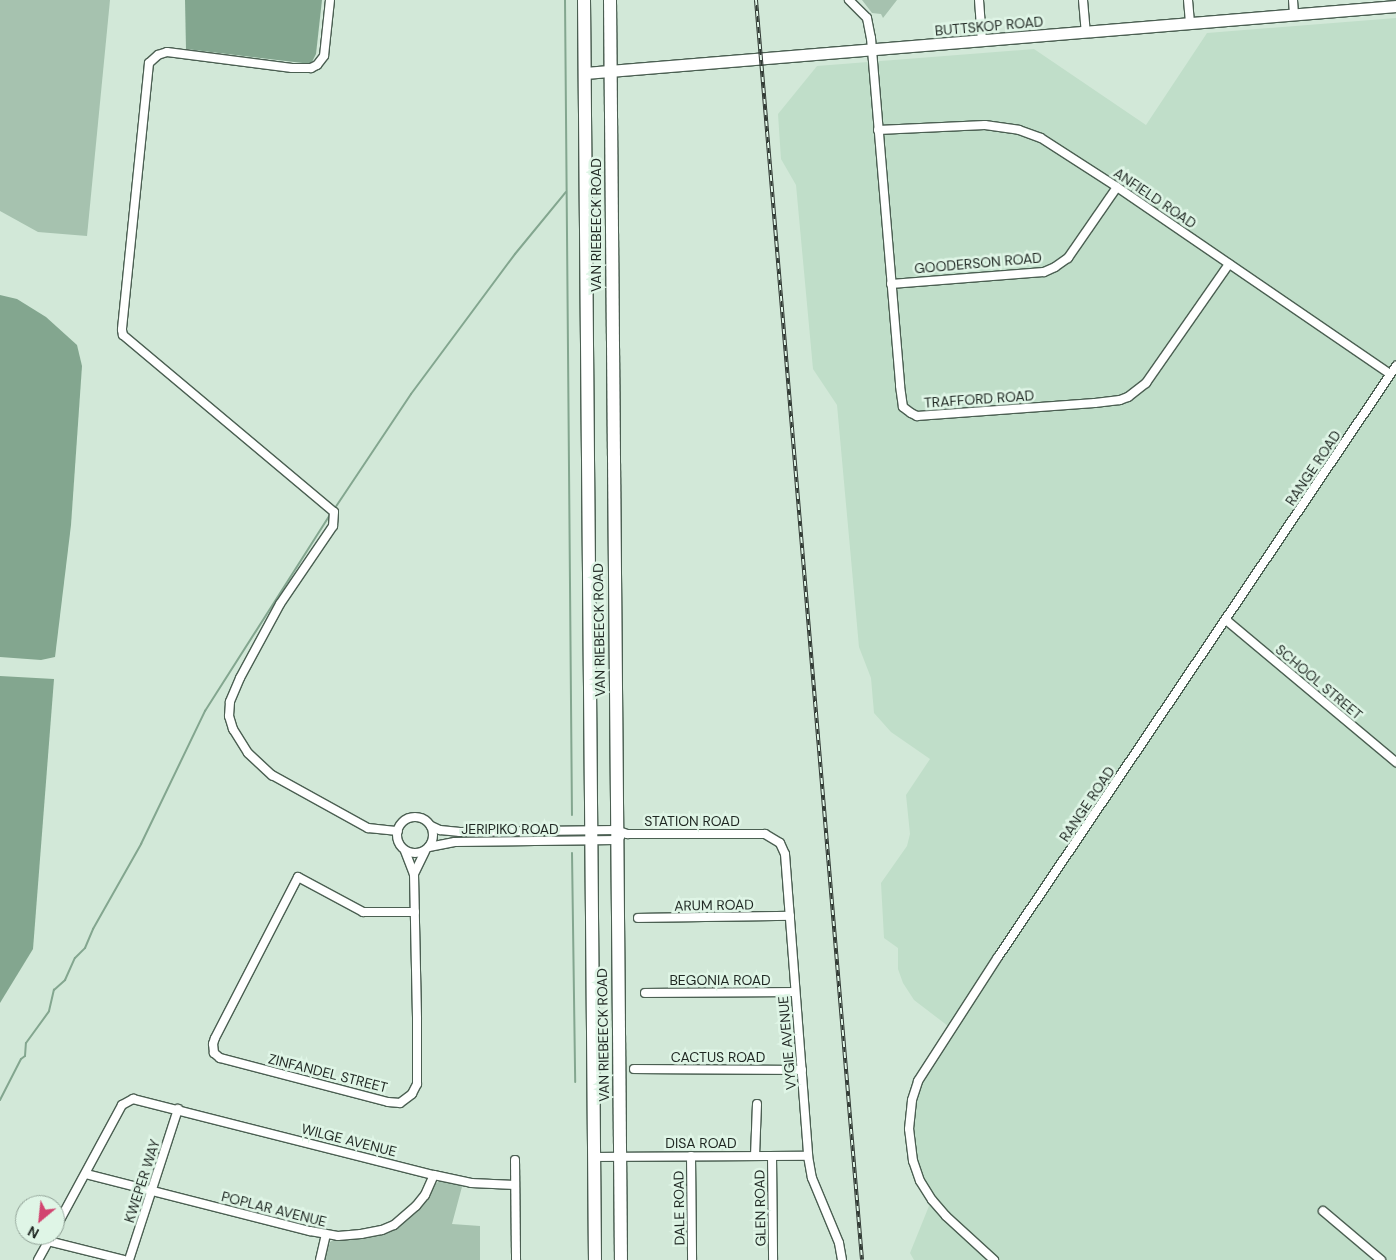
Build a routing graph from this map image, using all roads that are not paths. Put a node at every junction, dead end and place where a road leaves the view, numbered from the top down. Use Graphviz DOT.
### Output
graph roads {
  1 [pos="330,0"];
  2 [pos="584,0"];
  3 [pos="610,0"];
  4 [pos="849,0"];
  5 [pos="979,0"];
  6 [pos="1083,0"];
  7 [pos="1188,0"];
  8 [pos="1293,0"];
  9 [pos="1396,6"];
  10 [pos="1294,15"];
  11 [pos="1190,24"];
  12 [pos="1086,33"];
  13 [pos="982,42"];
  14 [pos="872,51"];
  15 [pos="610,72"];
  16 [pos="585,73"];
  17 [pos="878,130"];
  18 [pos="1117,187"];
  19 [pos="1229,264"];
  20 [pos="891,284"];
  21 [pos="1396,366"];
  22 [pos="1390,374"];
  23 [pos="1226,620"];
  24 [pos="1396,762"];
  25 [pos="431,826"];
  26 [pos="398,831"];
  27 [pos="760,834"];
  28 [pos="592,835"];
  29 [pos="618,835"];
  30 [pos="427,849"];
  31 [pos="405,850"];
  32 [pos="414,874"];
  33 [pos="415,912"];
  34 [pos="790,916"];
  35 [pos="638,918"];
  36 [pos="795,992"];
  37 [pos="645,993"];
  38 [pos="634,1069"];
  39 [pos="802,1070"];
  40 [pos="757,1104"];
  41 [pos="178,1109"];
  42 [pos="691,1156"];
  43 [pos="755,1156"];
  44 [pos="772,1156"];
  45 [pos="808,1156"];
  46 [pos="594,1157"];
  47 [pos="620,1157"];
  48 [pos="515,1160"];
  49 [pos="86,1174"];
  50 [pos="434,1174"];
  51 [pos="515,1185"];
  52 [pos="152,1191"];
  53 [pos="65,1211"];
  54 [pos="1323,1211"];
  55 [pos="326,1235"];
  56 [pos="65,1242"];
  57 [pos="46,1245"];
  58 [pos="38,1260"];
  59 [pos="124,1260"];
  60 [pos="128,1260"];
  61 [pos="320,1260"];
  62 [pos="516,1260"];
  63 [pos="596,1260"];
  64 [pos="620,1260"];
  65 [pos="692,1260"];
  66 [pos="773,1260"];
  67 [pos="842,1260"];
  68 [pos="994,1260"];
  69 [pos="1381,1260"];
  1 -- 26 [label="street"];
  2 -- 16 [label="main road, VAN RIEBEECK ROAD"];
  3 -- 15 [label="main road, VAN RIEBEECK ROAD"];
  4 -- 14 [label="street, TRAFFORD ROAD"];
  5 -- 13 [label="street"];
  6 -- 12 [label="street"];
  7 -- 11 [label="street"];
  8 -- 10 [label="street"];
  9 -- 10 [label="street, BUTTSKOP ROAD"];
  10 -- 11 [label="street, BUTTSKOP ROAD"];
  11 -- 12 [label="street, BUTTSKOP ROAD"];
  12 -- 13 [label="street, BUTTSKOP ROAD"];
  13 -- 14 [label="street, BUTTSKOP ROAD"];
  14 -- 15 [label="street, BUTTSKOP ROAD"];
  14 -- 17 [label="street, TRAFFORD ROAD"];
  15 -- 16 [label="street, BUTTSKOP ROAD"];
  15 -- 29 [label="main road, VAN RIEBEECK ROAD"];
  16 -- 28 [label="main road, VAN RIEBEECK ROAD"];
  17 -- 18 [label="street, ANFIELD ROAD"];
  17 -- 20 [label="street, TRAFFORD ROAD"];
  18 -- 19 [label="street, ANFIELD ROAD"];
  18 -- 20 [label="street, GOODERSON ROAD"];
  19 -- 20 [label="street, TRAFFORD ROAD"];
  19 -- 22 [label="street, ANFIELD ROAD"];
  21 -- 22 [label="street, RANGE ROAD"];
  22 -- 23 [label="street, RANGE ROAD"];
  23 -- 24 [label="street, SCHOOL STREET"];
  23 -- 68 [label="street, RANGE ROAD"];
  25 -- 26 [label="street"];
  25 -- 28 [label="street, JERIPIKO ROAD"];
  25 -- 30 [label="street"];
  26 -- 31 [label="street"];
  27 -- 29 [label="street, STATION ROAD"];
  27 -- 34 [label="street, VYGIE AVENUE"];
  28 -- 29 [label="street, STATION ROAD"];
  28 -- 30 [label="street, JERIPIKO ROAD"];
  28 -- 46 [label="main road, VAN RIEBEECK ROAD"];
  29 -- 47 [label="main road, VAN RIEBEECK ROAD"];
  30 -- 31 [label="street"];
  30 -- 32 [label="street, ZINFANDEL STREET"];
  31 -- 32 [label="street, ZINFANDEL STREET"];
  32 -- 33 [label="street, ZINFANDEL STREET"];
  33 -- 33 [label="street, ZINFANDEL STREET"];
  34 -- 35 [label="street, ARUM ROAD"];
  34 -- 36 [label="street, VYGIE AVENUE"];
  36 -- 37 [label="street, BEGONIA ROAD"];
  36 -- 39 [label="street, VYGIE AVENUE"];
  38 -- 39 [label="street, CACTUS ROAD"];
  39 -- 45 [label="street, VYGIE AVENUE"];
  40 -- 43 [label="street"];
  41 -- 49 [label="street, WILGE AVENUE"];
  41 -- 50 [label="street, WILGE AVENUE"];
  41 -- 52 [label="street, KWEPER WAY"];
  42 -- 43 [label="street, DISA ROAD"];
  42 -- 47 [label="street, DISA ROAD"];
  42 -- 65 [label="street, DALE ROAD"];
  43 -- 44 [label="street, DISA ROAD"];
  44 -- 45 [label="street, DISA ROAD"];
  44 -- 66 [label="street, GLEN ROAD"];
  45 -- 67 [label="street, VYGIE AVENUE"];
  46 -- 47 [label="street, DISA ROAD"];
  46 -- 63 [label="main road, VAN RIEBEECK ROAD"];
  47 -- 64 [label="main road, VAN RIEBEECK ROAD"];
  48 -- 51 [label="street"];
  49 -- 52 [label="street, POPLAR AVENUE"];
  49 -- 53 [label="street, WILGE AVENUE"];
  50 -- 51 [label="street, WILGE AVENUE"];
  50 -- 55 [label="street, POPLAR AVENUE"];
  51 -- 62 [label="street"];
  52 -- 55 [label="street, POPLAR AVENUE"];
  52 -- 60 [label="street, KWEPER WAY"];
  54 -- 69 [label="street"];
  55 -- 61 [label="street"];
  56 -- 59 [label="street"];
  57 -- 58 [label="street"];
}
